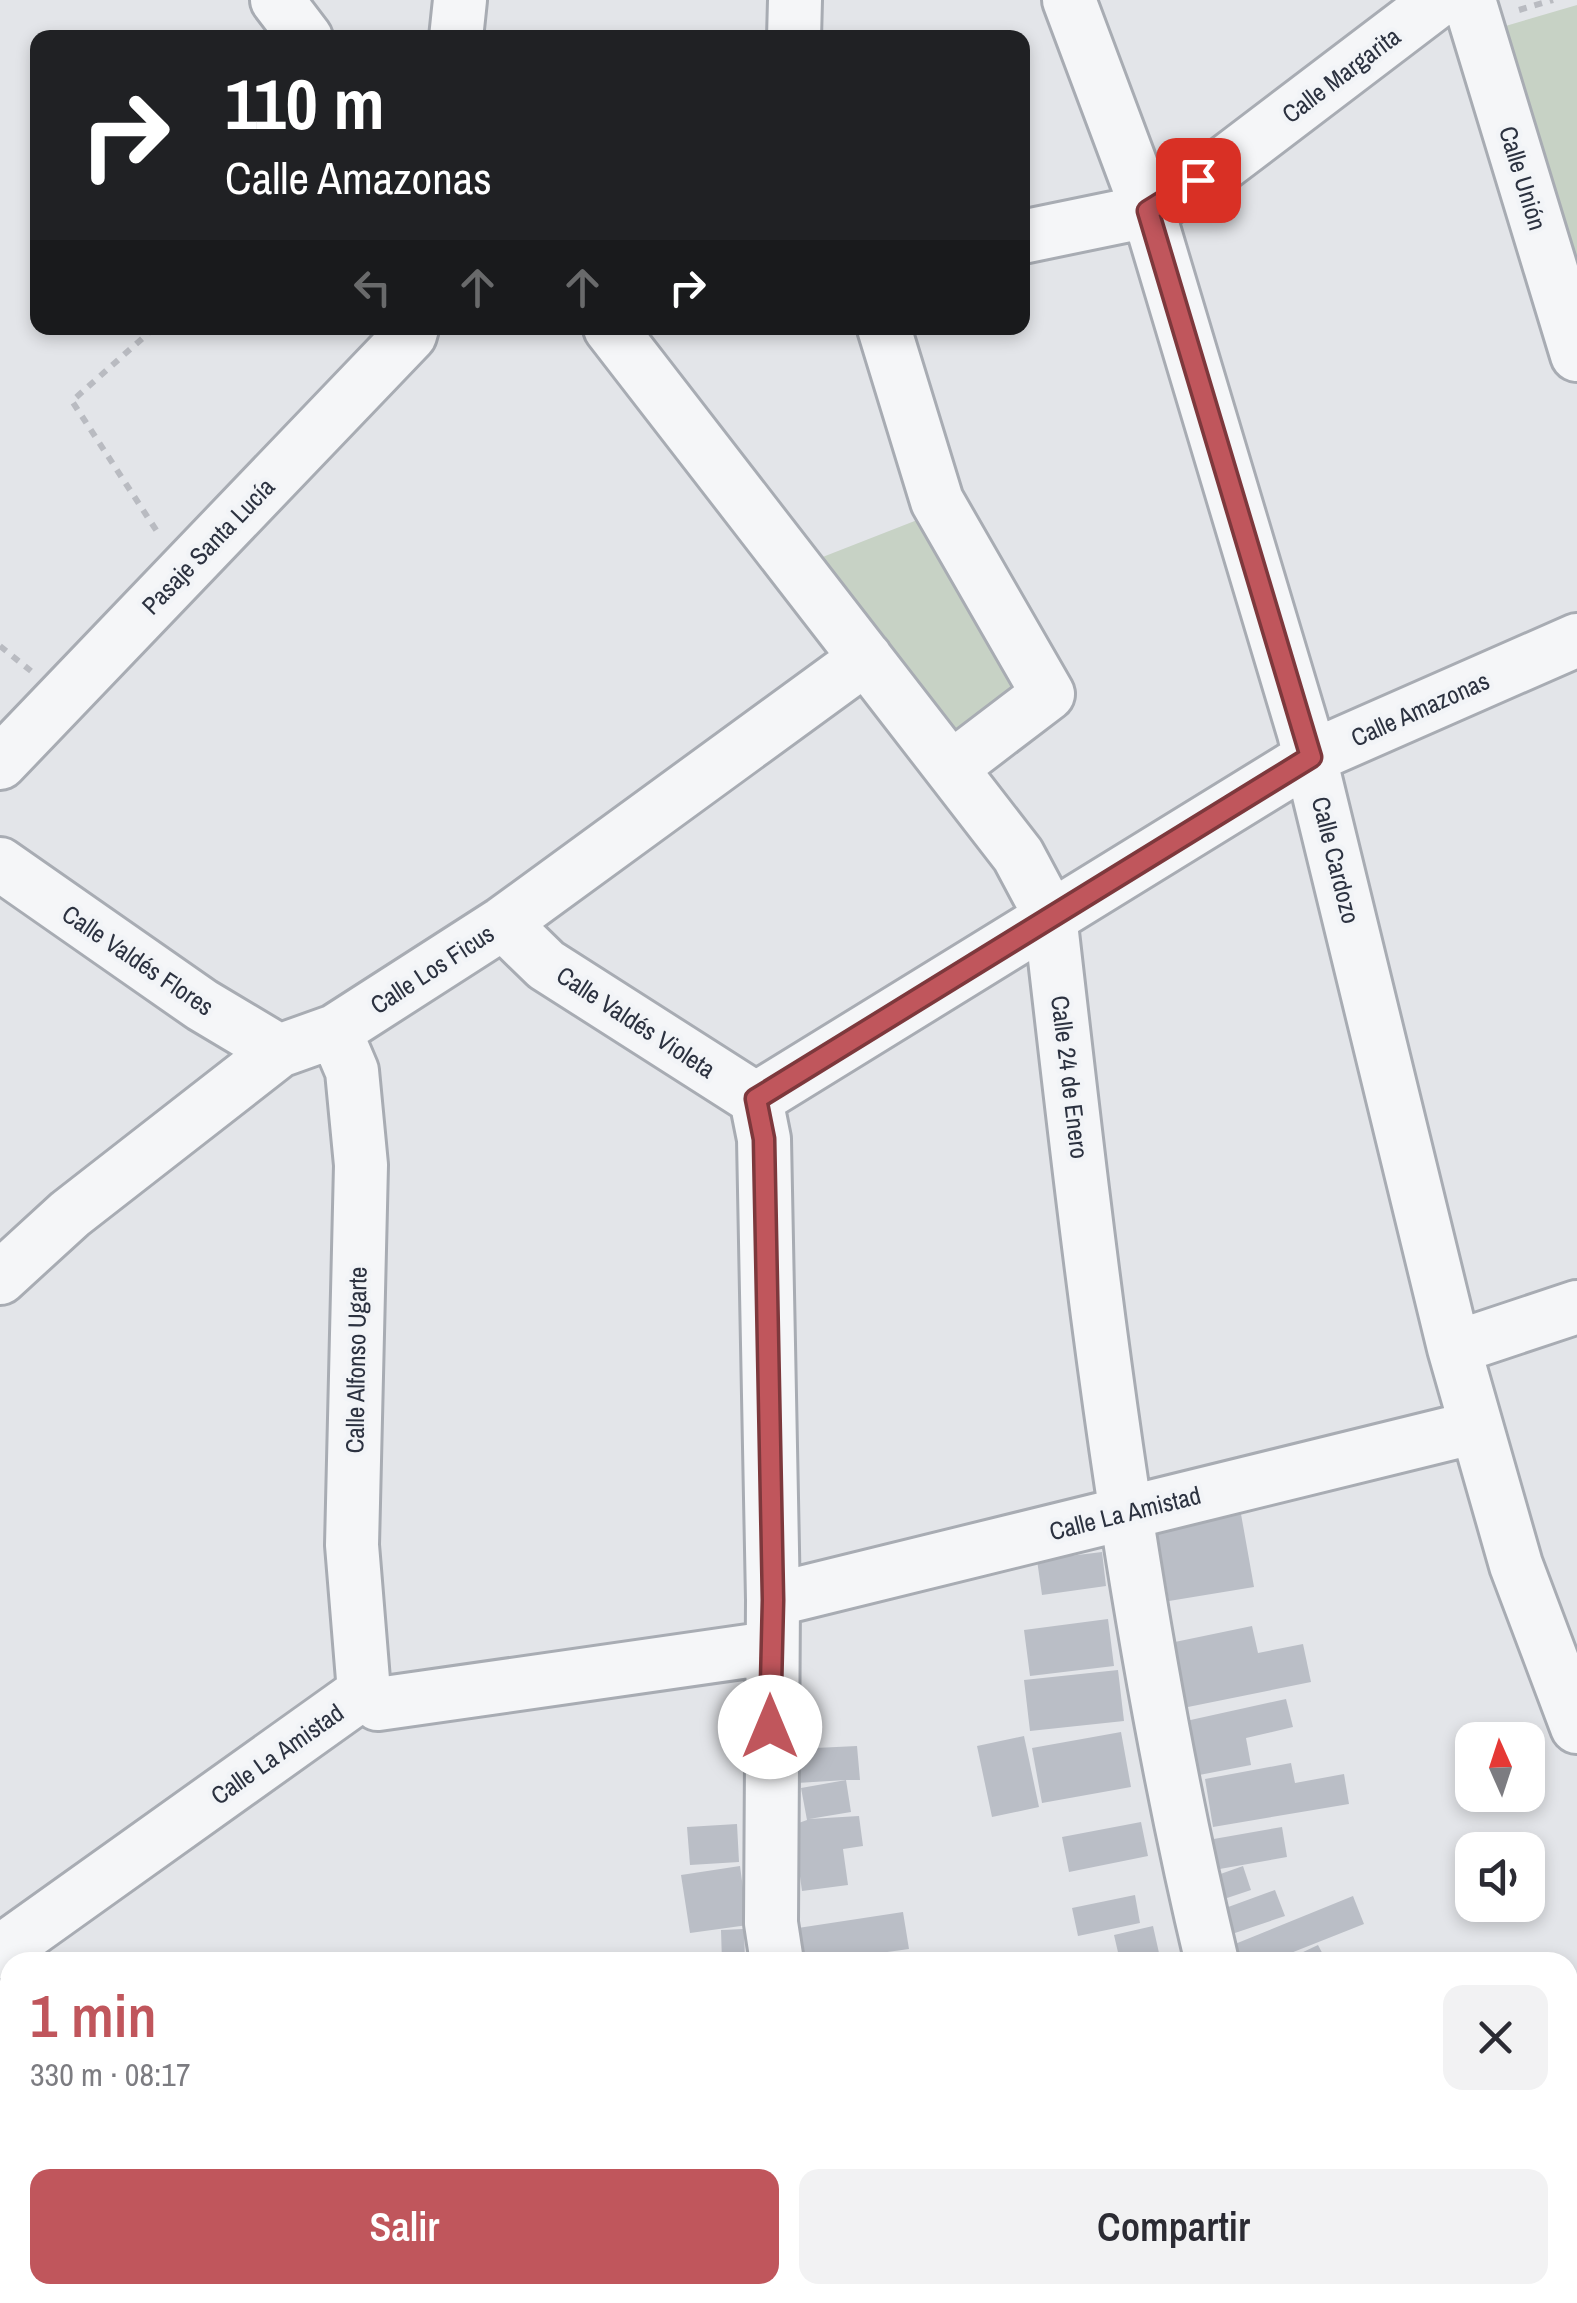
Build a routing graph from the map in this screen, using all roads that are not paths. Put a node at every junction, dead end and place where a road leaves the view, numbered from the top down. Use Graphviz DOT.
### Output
graph roads {
  1 [pos="277,0"];
  2 [pos="460,0"];
  3 [pos="795,0"];
  4 [pos="1069,0"];
  5 [pos="1439,0"];
  6 [pos="1469,0"];
  7 [pos="300,30"];
  8 [pos="457,30"];
  9 [pos="794,30"];
  10 [pos="1148,211"];
  11 [pos="1030,235"];
  12 [pos="1574,334"];
  13 [pos="410,335"];
  14 [pos="621,335"];
  15 [pos="886,335"];
  16 [pos="1577,640"];
  17 [pos="866,658"];
  18 [pos="1311,757"];
  19 [pos="0,763"];
  20 [pos="951,768"];
  21 [pos="0,864"];
  22 [pos="1050,915"];
  23 [pos="503,924"];
  24 [pos="335,1031"];
  25 [pos="279,1051"];
  26 [pos="756,1099"];
  27 [pos="0,1278"];
  28 [pos="1577,1307"];
  29 [pos="1454,1348"];
  30 [pos="1476,1427"];
  31 [pos="1127,1513"];
  32 [pos="772,1624"];
  33 [pos="364,1692"];
  34 [pos="1577,1727"];
  35 [pos="0,1952"];
  36 [pos="775,1952"];
  37 [pos="1210,1952"];
  1 -- 7 [label="street"];
  2 -- 8 [label="street"];
  3 -- 9 [label="street"];
  4 -- 10 [label="street, Calle Cardozo"];
  5 -- 10 [label="street, Calle Margarita"];
  6 -- 12 [label="street, Calle Unión"];
  10 -- 11 [label="street, Calle Margarita"];
  10 -- 18 [label="street, Calle Cardozo"];
  13 -- 19 [label="street, Pasaje Santa Lucía"];
  14 -- 17 [label="street, Calle 24 de Enero"];
  15 -- 20 [label="street"];
  16 -- 18 [label="street, Calle Amazonas"];
  17 -- 20 [label="street, Calle 24 de Enero"];
  17 -- 23 [label="street, Calle Los Ficus"];
  18 -- 22 [label="street, Calle Amazonas"];
  18 -- 29 [label="street, Calle Cardozo"];
  20 -- 22 [label="street, Calle 24 de Enero"];
  21 -- 25 [label="street, Calle Valdés Flores"];
  22 -- 26 [label="street, Calle Amazonas"];
  22 -- 31 [label="street, Calle 24 de Enero"];
  23 -- 24 [label="street, Calle Los Ficus"];
  23 -- 26 [label="street, Calle Valdés Violeta"];
  24 -- 25 [label="street, Calle Los Ficus"];
  24 -- 33 [label="street, Calle Alfonso Ugarte"];
  25 -- 27 [label="street, Calle Los Ficus"];
  26 -- 32 [label="street"];
  28 -- 29 [label="street"];
  29 -- 30 [label="street, Calle Cardozo"];
  30 -- 31 [label="street, Calle La Amistad"];
  30 -- 34 [label="street, Calle Cardozo"];
  31 -- 32 [label="street, Calle La Amistad"];
  31 -- 37 [label="street, Calle 24 de Enero"];
  32 -- 33 [label="street, Calle La Amistad"];
  32 -- 36 [label="street"];
  33 -- 35 [label="street, Calle La Amistad"];
}
